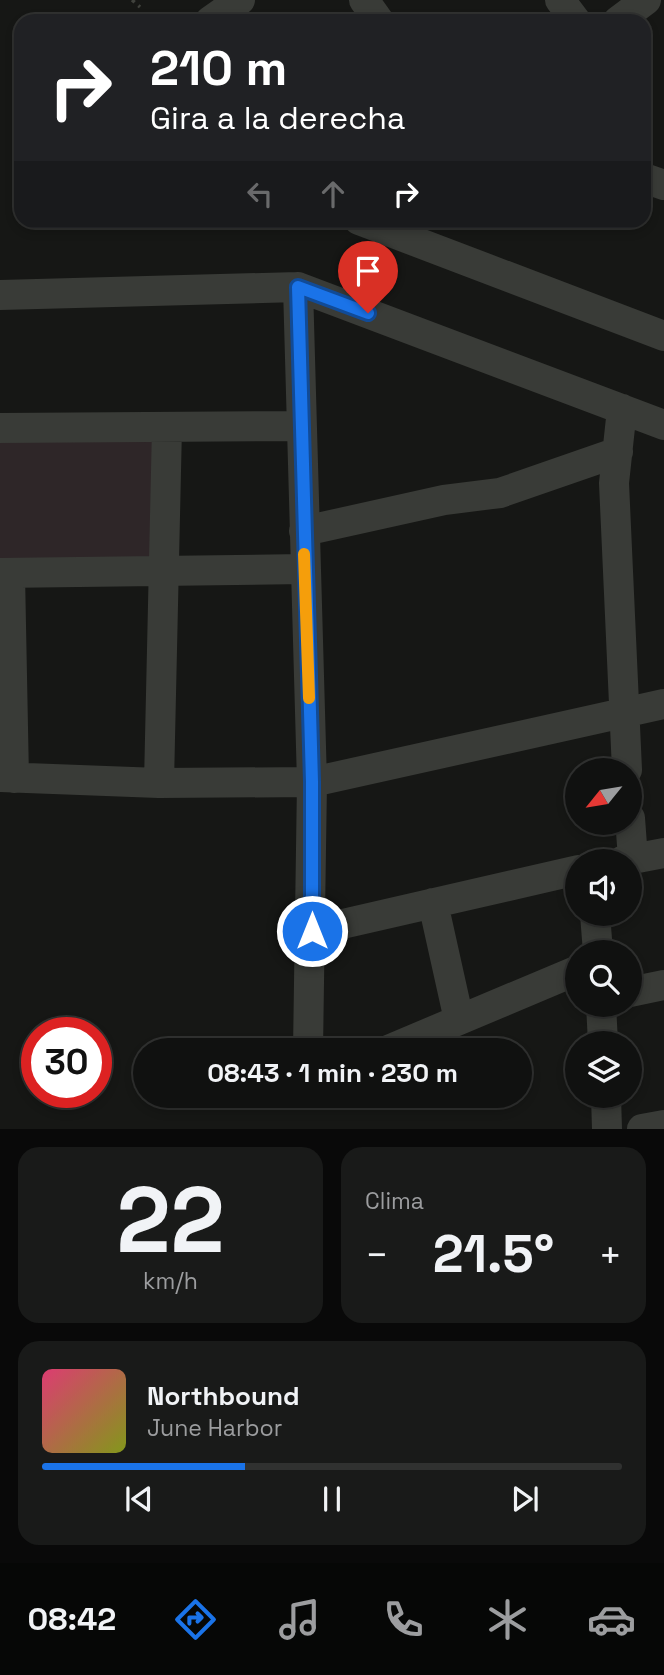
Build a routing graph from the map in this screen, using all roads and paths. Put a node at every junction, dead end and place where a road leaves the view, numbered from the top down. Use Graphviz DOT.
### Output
graph roads {
  1 [pos="132,0"];
  2 [pos="240,0"];
  3 [pos="363,0"];
  4 [pos="560,0"];
  5 [pos="646,0"];
  6 [pos="140,7"];
  7 [pos="220,14"];
  8 [pos="374,14"];
  9 [pos="571,14"];
  10 [pos="627,14"];
  11 [pos="382,228"];
  12 [pos="298,287"];
  13 [pos="0,295"];
  14 [pos="658,325"];
  15 [pos="622,409"];
  16 [pos="664,425"];
  17 [pos="302,426"];
  18 [pos="167,427"];
  19 [pos="0,428"];
  20 [pos="618,452"];
  21 [pos="303,531"];
  22 [pos="304,569"];
  23 [pos="5,573"];
  24 [pos="165,573"];
  25 [pos="664,704"];
  26 [pos="623,714"];
  27 [pos="626,758"];
  28 [pos="7,777"];
  29 [pos="312,782"];
  30 [pos="159,783"];
  31 [pos="664,853"];
  32 [pos="642,857"];
  33 [pos="565,873"];
  34 [pos="433,903"];
  35 [pos="312,931"];
  36 [pos="565,975"];
  37 [pos="664,985"];
  38 [pos="642,990"];
  39 [pos="459,1020"];
  40 [pos="308,1038"];
  41 [pos="416,1038"];
  42 [pos="606,1108"];
  43 [pos="664,1125"];
  44 [pos="607,1129"];
  45 [pos="642,1129"];
  1 -- 6 [label="path"];
  2 -- 7 [label="street"];
  3 -- 8 [label="street"];
  4 -- 9 [label="street"];
  5 -- 10 [label="street"];
  11 -- 14 [label="street"];
  12 -- 13 [label="street"];
  12 -- 15 [label="street"];
  12 -- 17 [label="street"];
  15 -- 16 [label="street"];
  15 -- 20 [label="street"];
  17 -- 18 [label="street"];
  17 -- 21 [label="street"];
  18 -- 19 [label="street"];
  18 -- 24 [label="street"];
  20 -- 21 [label="street"];
  20 -- 26 [label="street"];
  21 -- 22 [label="street"];
  22 -- 24 [label="street"];
  22 -- 29 [label="street"];
  23 -- 24 [label="street"];
  23 -- 28 [label="street"];
  24 -- 30 [label="street"];
  25 -- 26 [label="street"];
  26 -- 27 [label="street"];
  26 -- 29 [label="street"];
  28 -- 30 [label="street"];
  29 -- 30 [label="street"];
  29 -- 35 [label="street"];
  31 -- 32 [label="street"];
  33 -- 34 [label="street"];
  34 -- 35 [label="street"];
  34 -- 39 [label="street"];
  35 -- 40 [label="street"];
  36 -- 39 [label="street"];
  37 -- 38 [label="street"];
  39 -- 41 [label="street"];
  42 -- 44 [label="street"];
  43 -- 45 [label="street"];
}
